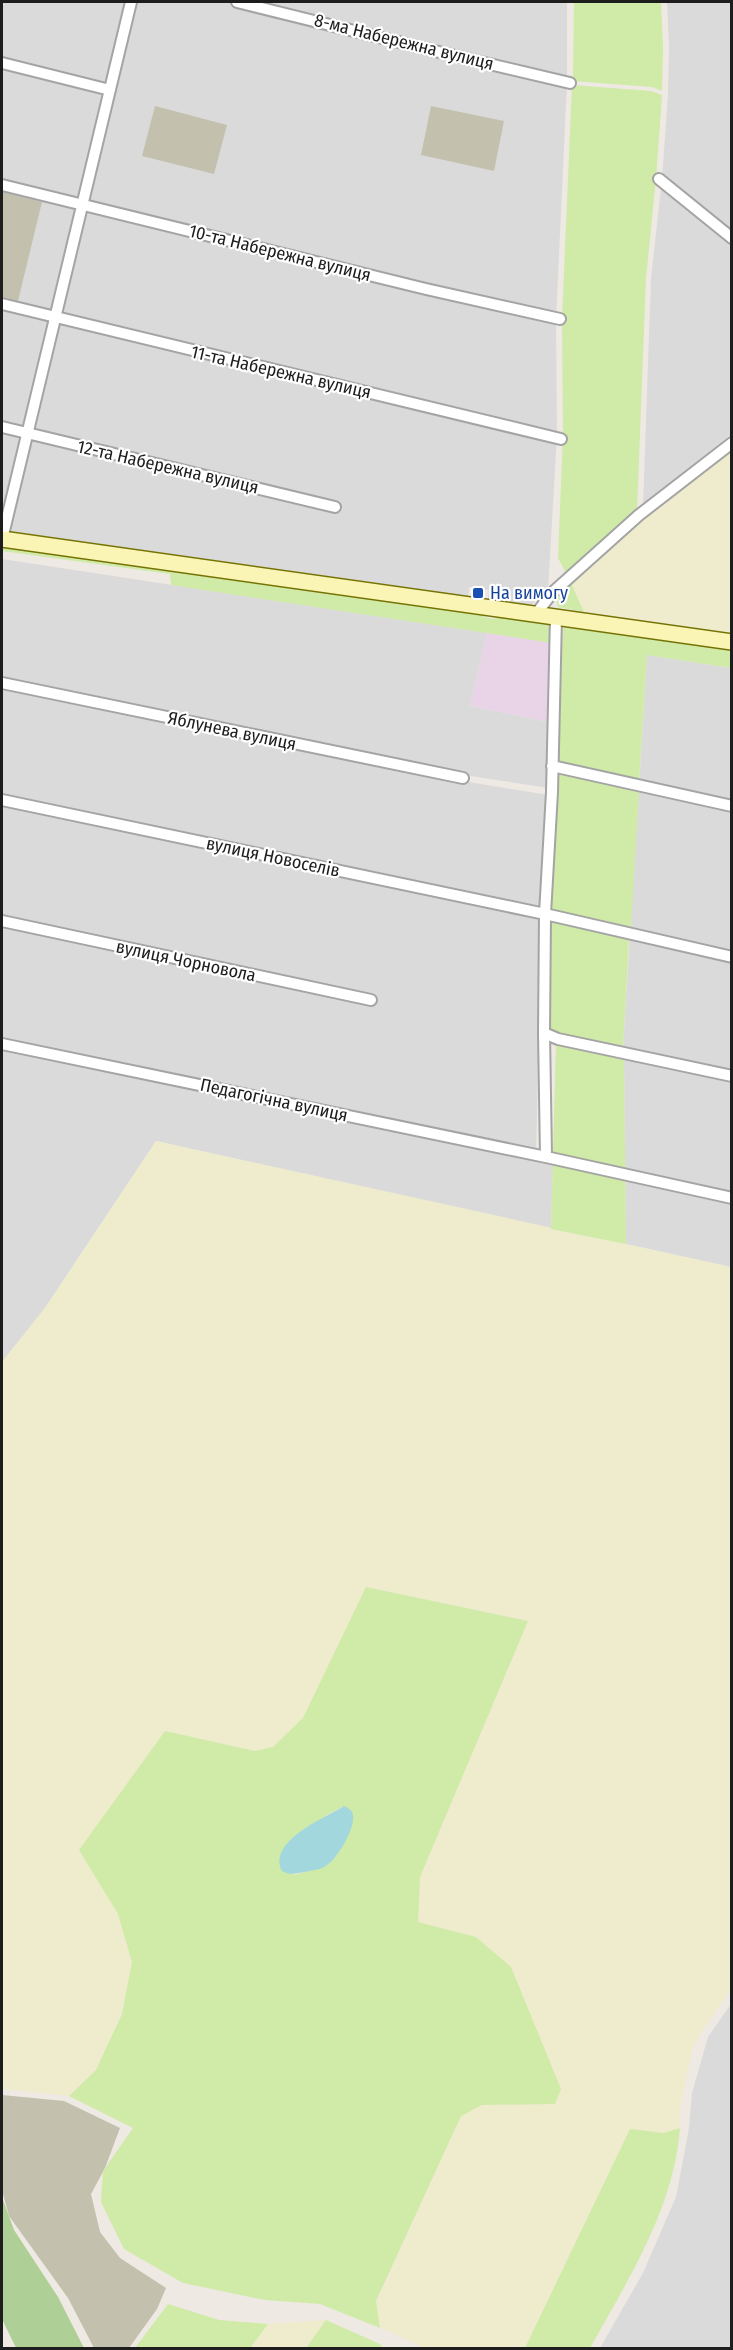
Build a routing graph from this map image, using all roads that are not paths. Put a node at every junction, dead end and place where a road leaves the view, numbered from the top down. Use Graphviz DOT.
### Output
graph roads {
  1 [pos="131,2"];
  2 [pos="237,2"];
  3 [pos="2,63"];
  4 [pos="570,83"];
  5 [pos="110,90"];
  6 [pos="659,179"];
  7 [pos="2,185"];
  8 [pos="82,205"];
  9 [pos="732,238"];
  10 [pos="2,304"];
  11 [pos="55,318"];
  12 [pos="560,319"];
  13 [pos="2,427"];
  14 [pos="27,434"];
  15 [pos="561,439"];
  16 [pos="732,443"];
  17 [pos="335,507"];
  18 [pos="2,539"];
  19 [pos="536,614"];
  20 [pos="556,616"];
  21 [pos="732,642"];
  22 [pos="2,683"];
  23 [pos="552,766"];
  24 [pos="463,778"];
  25 [pos="2,800"];
  26 [pos="732,806"];
  27 [pos="545,914"];
  28 [pos="2,921"];
  29 [pos="732,957"];
  30 [pos="371,1000"];
  31 [pos="543,1033"];
  32 [pos="2,1044"];
  33 [pos="732,1076"];
  34 [pos="546,1156"];
  35 [pos="732,1198"];
  1 -- 5 [label="street"];
  2 -- 4 [label="street, 8-ма Набережна вулиця"];
  3 -- 5 [label="street"];
  5 -- 8 [label="street"];
  6 -- 9 [label="street"];
  7 -- 8 [label="street, 10-та Набережна вулиця"];
  8 -- 11 [label="street"];
  8 -- 12 [label="street, 10-та Набережна вулиця"];
  10 -- 11 [label="street, 11-та Набережна вулиця"];
  11 -- 14 [label="street"];
  11 -- 15 [label="street, 11-та Набережна вулиця"];
  13 -- 14 [label="street, 12-та Набережна вулиця"];
  14 -- 17 [label="street, 12-та Набережна вулиця"];
  14 -- 18 [label="street"];
  16 -- 19 [label="street"];
  18 -- 19 [label="street"];
  19 -- 20 [label="street"];
  20 -- 21 [label="street"];
  20 -- 23 [label="street"];
  22 -- 24 [label="street, Яблунева вулиця"];
  23 -- 26 [label="street"];
  23 -- 27 [label="street"];
  25 -- 27 [label="street, вулиця Новоселів"];
  27 -- 29 [label="street, вулиця Новоселів"];
  27 -- 31 [label="street"];
  28 -- 30 [label="street, вулиця Чорновола"];
  31 -- 33 [label="street"];
  31 -- 34 [label="street"];
  32 -- 34 [label="street, Педагогічна вулиця"];
  34 -- 35 [label="street, Педагогічна вулиця"];
}
